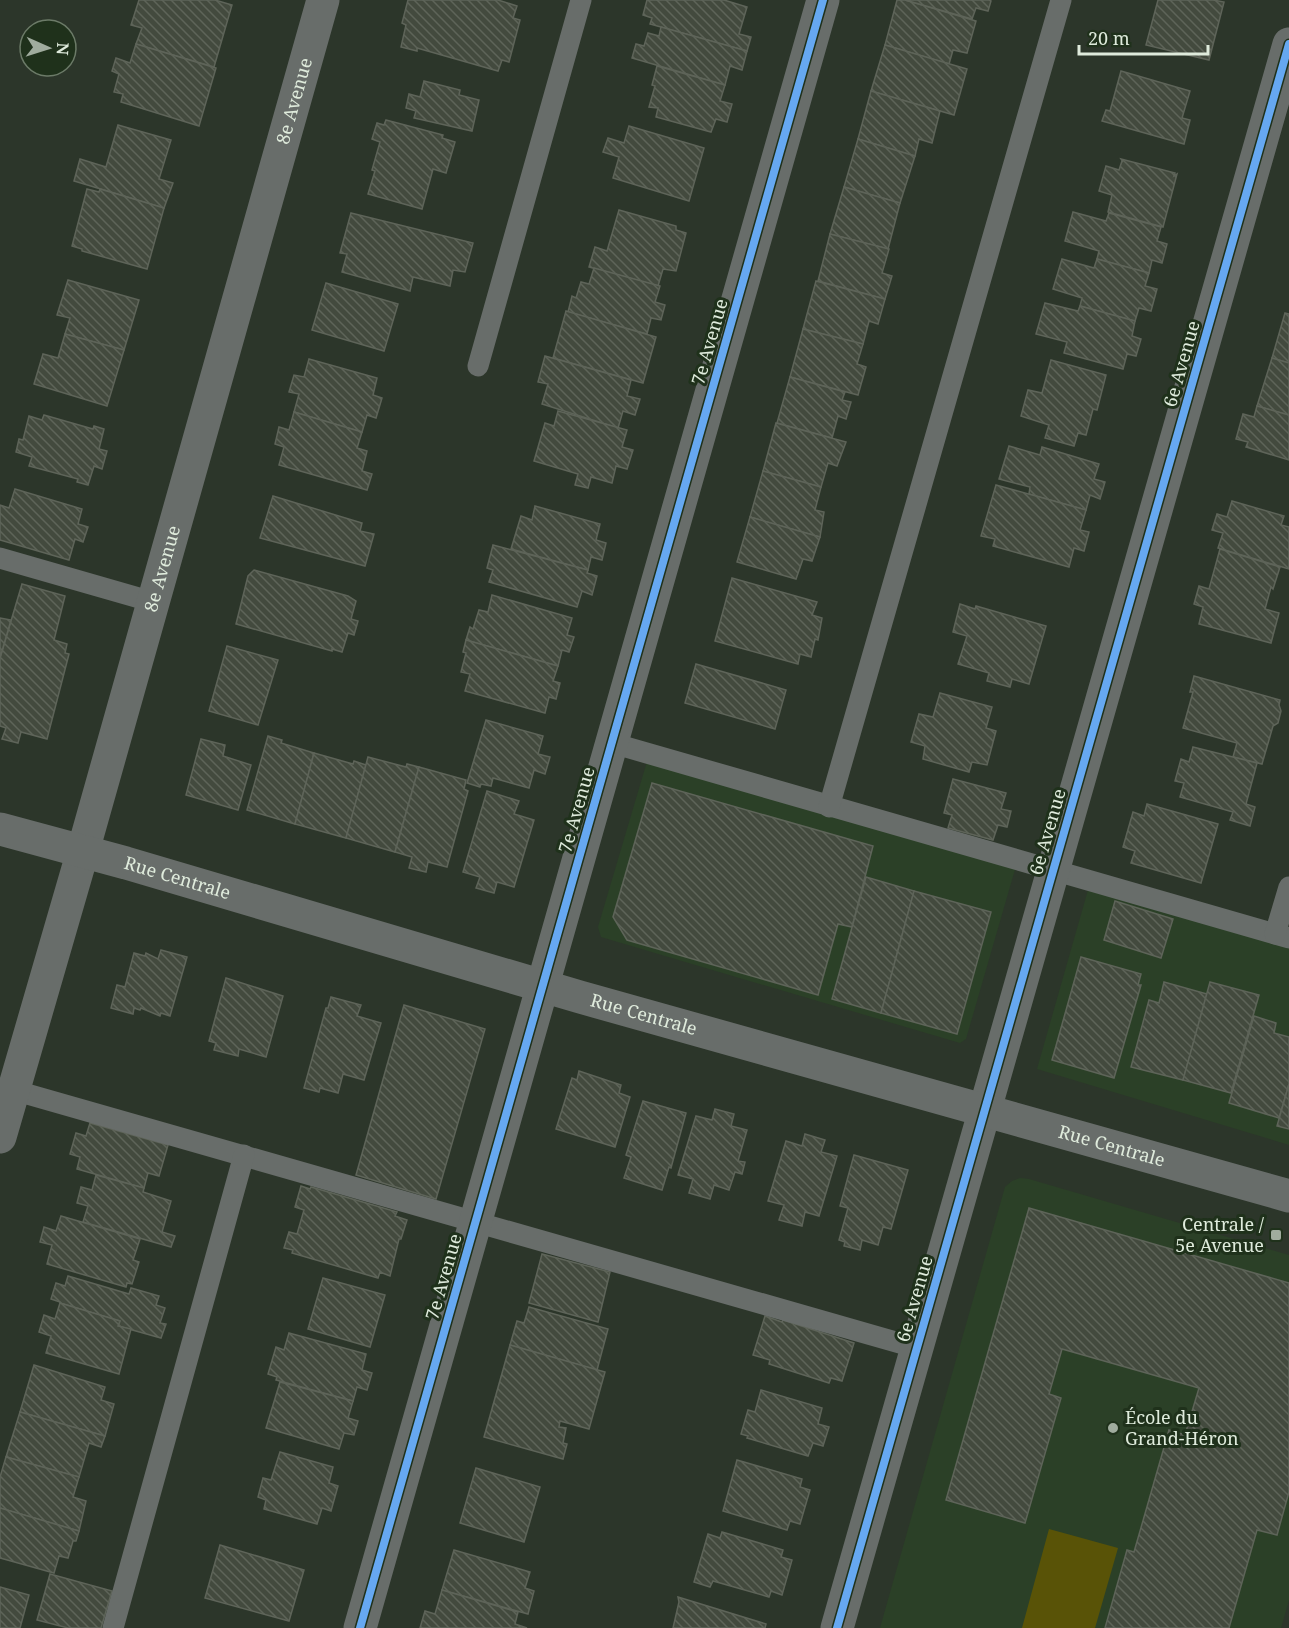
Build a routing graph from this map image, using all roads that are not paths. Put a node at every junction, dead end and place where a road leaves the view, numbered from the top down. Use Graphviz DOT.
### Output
graph roads {
  1 [pos="324,0"];
  2 [pos="581,0"];
  3 [pos="823,0"];
  4 [pos="1061,0"];
  5 [pos="1289,44"];
  6 [pos="478,366"];
  7 [pos="0,558"];
  8 [pos="153,602"];
  9 [pos="612,743"];
  10 [pos="830,807"];
  11 [pos="0,829"];
  12 [pos="83,851"];
  13 [pos="1052,872"];
  14 [pos="1289,887"];
  15 [pos="1282,936"];
  16 [pos="542,986"];
  17 [pos="8,1094"];
  18 [pos="983,1110"];
  19 [pos="0,1137"];
  20 [pos="244,1155"];
  21 [pos="1289,1196"];
  22 [pos="476,1221"];
  23 [pos="917,1348"];
  24 [pos="113,1628"];
  25 [pos="360,1628"];
  26 [pos="837,1628"];
  1 -- 8 [label="street, 8e Avenue"];
  2 -- 6 [label="lane"];
  3 -- 9 [label="street, 7e Avenue"];
  4 -- 10 [label="lane"];
  5 -- 13 [label="street, 6e Avenue"];
  7 -- 8 [label="lane"];
  8 -- 12 [label="street, 8e Avenue"];
  9 -- 10 [label="lane"];
  9 -- 16 [label="street, 7e Avenue"];
  10 -- 13 [label="lane"];
  11 -- 12 [label="street, Rue Centrale"];
  12 -- 16 [label="street, Rue Centrale"];
  12 -- 17 [label="street, 8e Avenue"];
  13 -- 15 [label="lane"];
  13 -- 18 [label="street, 6e Avenue"];
  14 -- 15 [label="lane"];
  16 -- 18 [label="street, Rue Centrale"];
  16 -- 22 [label="street, 7e Avenue"];
  17 -- 19 [label="street, 8e Avenue"];
  17 -- 20 [label="lane"];
  18 -- 21 [label="street, Rue Centrale"];
  18 -- 23 [label="street, 6e Avenue"];
  20 -- 22 [label="lane"];
  20 -- 24 [label="lane"];
  22 -- 23 [label="lane"];
  22 -- 25 [label="street, 7e Avenue"];
  23 -- 26 [label="street, 6e Avenue"];
}
